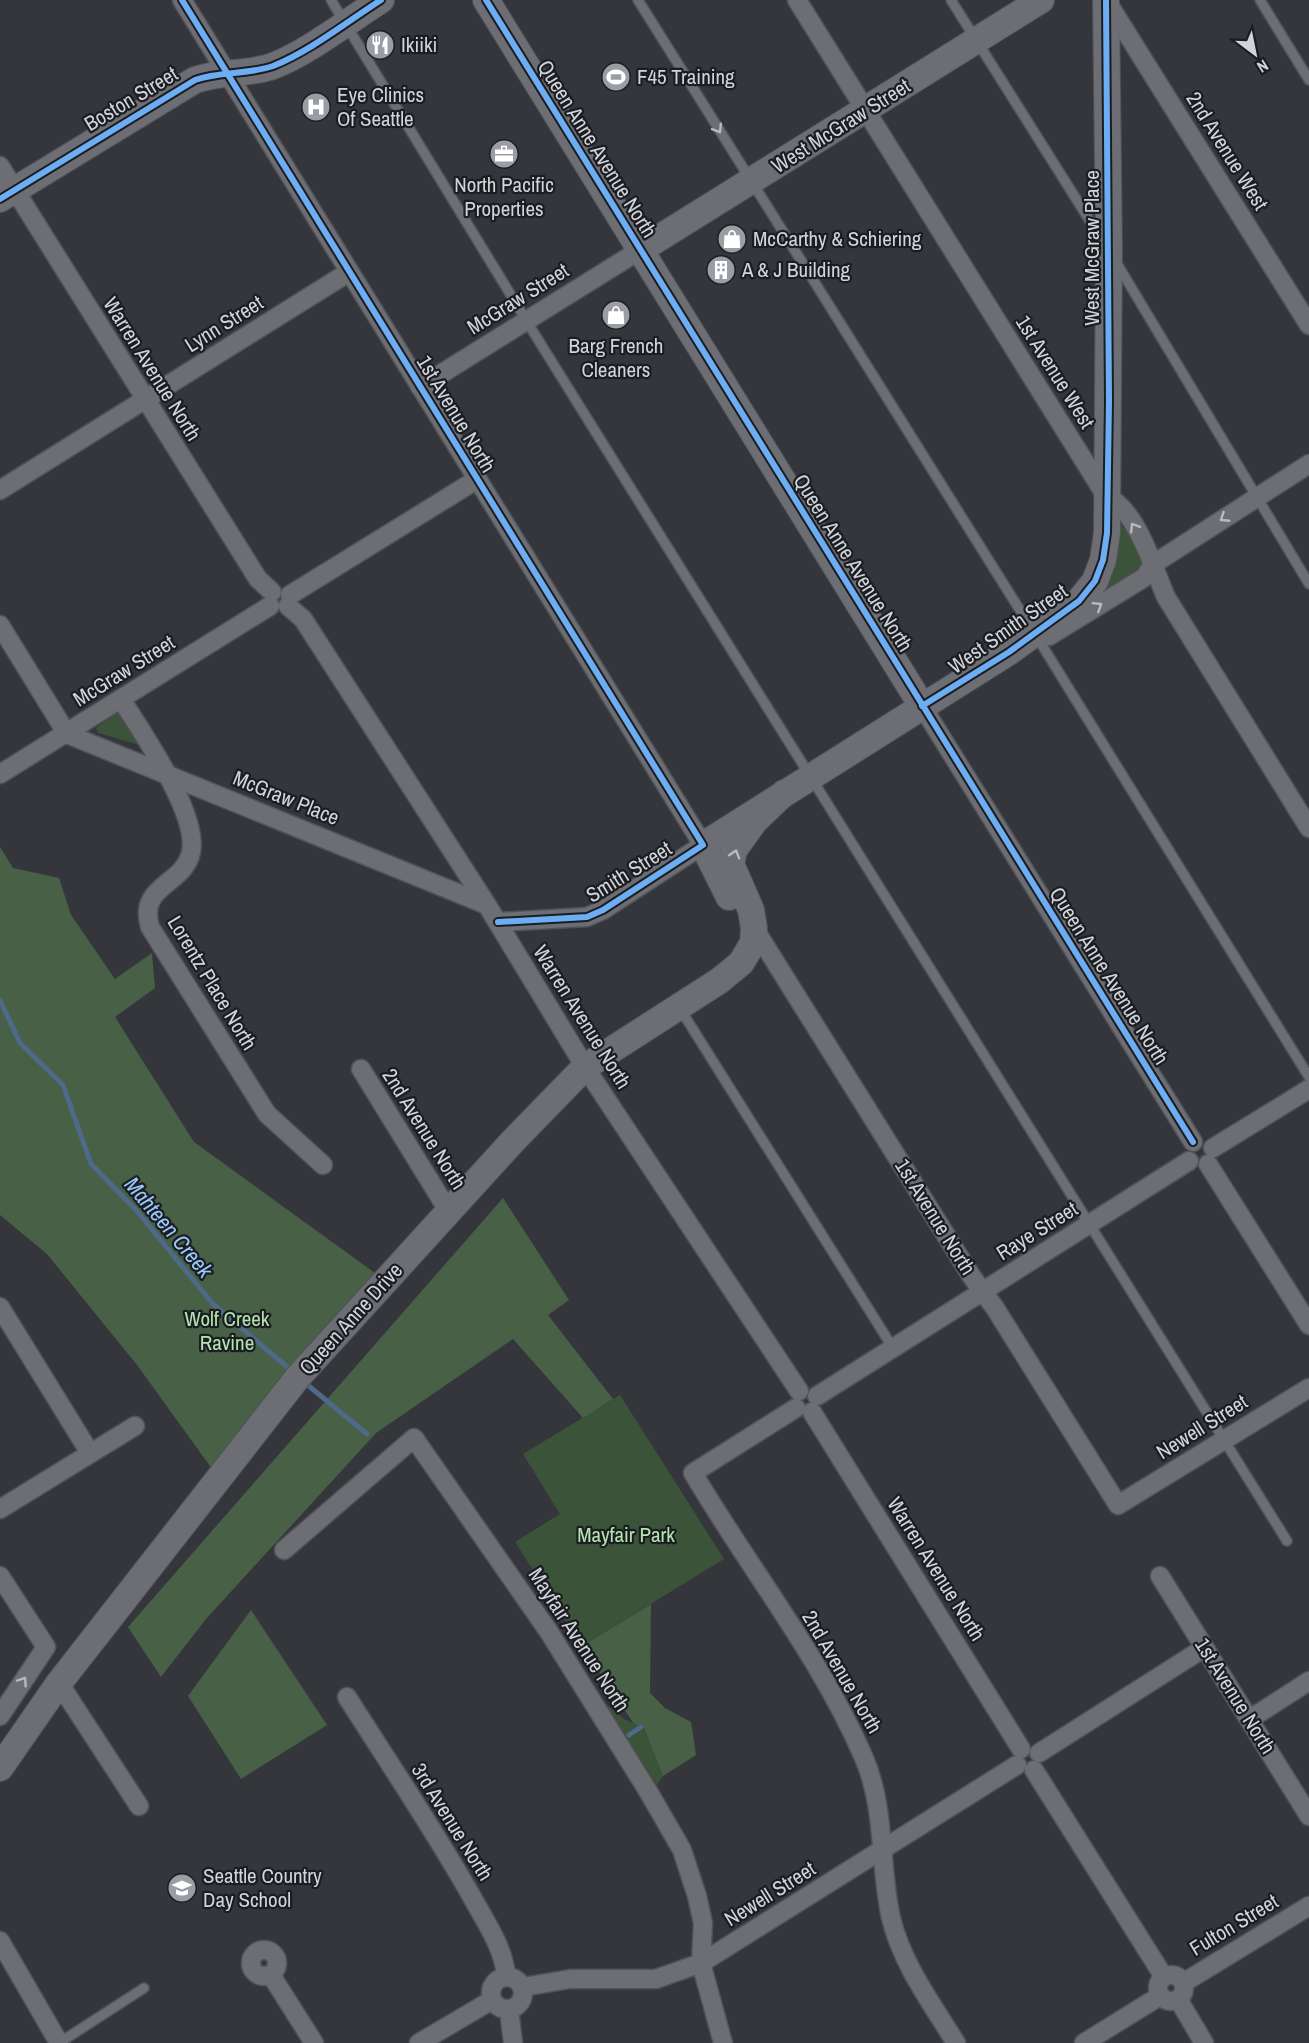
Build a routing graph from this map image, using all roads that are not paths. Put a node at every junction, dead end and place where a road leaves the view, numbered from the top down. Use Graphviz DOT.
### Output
graph roads {
  1 [pos="182,0"];
  2 [pos="331,0"];
  3 [pos="381,0"];
  4 [pos="486,0"];
  5 [pos="638,0"];
  6 [pos="797,0"];
  7 [pos="951,0"];
  8 [pos="1041,0"];
  9 [pos="1106,0"];
  10 [pos="1260,0"];
  11 [pos="345,23"];
  12 [pos="976,40"];
  13 [pos="227,73"];
  14 [pos="1309,80"];
  15 [pos="865,111"];
  16 [pos="0,166"];
  17 [pos="751,182"];
  18 [pos="7,194"];
  19 [pos="640,250"];
  20 [pos="1109,251"];
  21 [pos="349,272"];
  22 [pos="527,321"];
  23 [pos="1309,325"];
  24 [pos="420,387"];
  25 [pos="144,400"];
  26 [pos="1309,464"];
  27 [pos="476,480"];
  28 [pos="0,490"];
  29 [pos="1106,496"];
  30 [pos="1255,498"];
  31 [pos="1152,565"];
  32 [pos="1309,584"];
  33 [pos="280,599"];
  34 [pos="0,626"];
  35 [pos="1037,637"];
  36 [pos="121,699"];
  37 [pos="922,706"];
  38 [pos="67,734"];
  39 [pos="0,774"];
  40 [pos="169,775"];
  41 [pos="810,777"];
  42 [pos="784,793"];
  43 [pos="1309,828"];
  44 [pos="703,845"];
  45 [pos="487,905"];
  46 [pos="498,922"];
  47 [pos="754,928"];
  48 [pos="704,991"];
  49 [pos="679,1006"];
  50 [pos="585,1067"];
  51 [pos="361,1069"];
  52 [pos="1309,1077"];
  53 [pos="1309,1089"];
  54 [pos="1193,1142"];
  55 [pos="1210,1156"];
  56 [pos="1189,1161"];
  57 [pos="323,1165"];
  58 [pos="449,1212"];
  59 [pos="1090,1224"];
  60 [pos="983,1293"];
  61 [pos="0,1307"];
  62 [pos="1309,1325"];
  63 [pos="893,1348"];
  64 [pos="1309,1388"];
  65 [pos="806,1402"];
  66 [pos="135,1426"];
  67 [pos="1222,1440"];
  68 [pos="90,1453"];
  69 [pos="693,1473"];
  70 [pos="1118,1505"];
  71 [pos="0,1509"];
  72 [pos="1287,1541"];
  73 [pos="284,1550"];
  74 [pos="0,1576"];
  75 [pos="1160,1576"];
  76 [pos="1204,1648"];
  77 [pos="1309,1681"];
  78 [pos="59,1683"];
  79 [pos="347,1697"];
  80 [pos="0,1716"];
  81 [pos="1250,1719"];
  82 [pos="1028,1759"];
  83 [pos="0,1768"];
  84 [pos="139,1806"];
  85 [pos="1309,1816"];
  86 [pos="881,1851"];
  87 [pos="1309,1906"];
  88 [pos="0,1941"];
  89 [pos="701,1963"];
  90 [pos="271,1975"];
  91 [pos="506,1976"];
  92 [pos="523,1987"];
  93 [pos="144,1988"];
  94 [pos="1174,1993"];
  95 [pos="492,2000"];
  96 [pos="509,2009"];
  97 [pos="59,2043"];
  98 [pos="314,2043"];
  99 [pos="419,2043"];
  100 [pos="513,2043"];
  101 [pos="723,2043"];
  102 [pos="956,2043"];
  103 [pos="1084,2043"];
  104 [pos="1204,2043"];
  1 -- 13 [label="street, 1st Avenue North"];
  2 -- 11 [label="lane"];
  3 -- 11 [label="main road, Boston Street"];
  4 -- 19 [label="main road, Queen Anne Avenue North"];
  5 -- 17 [label="lane, one-way"];
  6 -- 15 [label="street, 1st Avenue West"];
  7 -- 12 [label="lane"];
  8 -- 12 [label="main road, West McGraw Street"];
  9 -- 20 [label="main road, West McGraw Place"];
  9 -- 23 [label="street, 2nd Avenue West"];
  10 -- 14 [label="lane"];
  11 -- 13 [label="main road, Boston Street"];
  11 -- 22 [label="lane"];
  12 -- 15 [label="main road, West McGraw Street"];
  12 -- 20 [label="lane"];
  13 -- 18 [label="main road, Boston Street"];
  13 -- 21 [label="street, 1st Avenue North"];
  15 -- 17 [label="main road, West McGraw Street"];
  15 -- 29 [label="street, 1st Avenue West"];
  16 -- 18 [label="street, Warren Avenue North"];
  17 -- 19 [label="main road, West McGraw Street"];
  17 -- 35 [label="lane"];
  18 -- 25 [label="street, Warren Avenue North"];
  19 -- 22 [label="street, McGraw Street"];
  19 -- 37 [label="main road, Queen Anne Avenue North"];
  20 -- 29 [label="main road, West McGraw Place"];
  20 -- 30 [label="lane"];
  21 -- 24 [label="street, 1st Avenue North"];
  21 -- 25 [label="street, Lynn Street"];
  22 -- 24 [label="street, McGraw Street"];
  22 -- 41 [label="lane"];
  24 -- 27 [label="street, 1st Avenue North"];
  25 -- 28 [label="street, Lynn Street"];
  25 -- 33 [label="street, Warren Avenue North"];
  26 -- 30 [label="street, West Smith Street"];
  27 -- 33 [label="street, McGraw Street"];
  27 -- 44 [label="street, 1st Avenue North"];
  31 -- 29 [label="street, 1st Avenue West, one-way"];
  29 -- 35 [label="main road, West Smith Street"];
  30 -- 31 [label="street, West Smith Street, one-way"];
  30 -- 32 [label="lane"];
  35 -- 31 [label="street, West Smith Street, one-way"];
  31 -- 43 [label="street, 1st Avenue West"];
  33 -- 36 [label="street, McGraw Street"];
  33 -- 45 [label="street, Warren Avenue North"];
  34 -- 38 [label="street"];
  35 -- 37 [label="main road, West Smith Street"];
  35 -- 52 [label="lane"];
  36 -- 38 [label="street, McGraw Street"];
  36 -- 40 [label="street"];
  37 -- 41 [label="main road, Smith Street"];
  37 -- 54 [label="street, Queen Anne Avenue North"];
  38 -- 39 [label="street, McGraw Street"];
  38 -- 40 [label="street, McGraw Place"];
  40 -- 45 [label="street, McGraw Place"];
  40 -- 57 [label="street, Lorentz Place North"];
  41 -- 42 [label="main road, Smith Street"];
  41 -- 59 [label="lane"];
  42 -- 44 [label="main road, Smith Street"];
  47 -- 42 [label="main road, Smith Street, one-way"];
  44 -- 46 [label="street, Smith Street"];
  44 -- 48 [label="main road, 1st Avenue North"];
  45 -- 46 [label="street, Warren Avenue North"];
  46 -- 50 [label="street, Warren Avenue North"];
  47 -- 48 [label="main road, Queen Anne Drive"];
  47 -- 60 [label="street, 1st Avenue North"];
  48 -- 49 [label="main road, Queen Anne Drive"];
  49 -- 50 [label="main road, Queen Anne Drive"];
  49 -- 63 [label="lane"];
  50 -- 58 [label="main road, Queen Anne Drive"];
  50 -- 65 [label="street, Warren Avenue North"];
  51 -- 58 [label="street, 2nd Avenue North"];
  53 -- 55 [label="street"];
  54 -- 55 [label="street"];
  54 -- 56 [label="street"];
  55 -- 56 [label="street"];
  55 -- 62 [label="street"];
  56 -- 59 [label="street, Raye Street"];
  58 -- 78 [label="main road, Queen Anne Drive"];
  59 -- 60 [label="street, Raye Street"];
  59 -- 67 [label="lane"];
  60 -- 63 [label="street, Raye Street"];
  60 -- 70 [label="street, 1st Avenue North"];
  61 -- 68 [label="street"];
  63 -- 65 [label="street, Raye Street"];
  64 -- 67 [label="street, Newell Street"];
  65 -- 69 [label="street, Raye Street"];
  65 -- 82 [label="street, Warren Avenue North"];
  66 -- 68 [label="street"];
  67 -- 70 [label="street, Newell Street"];
  67 -- 72 [label="lane"];
  68 -- 71 [label="street"];
  69 -- 86 [label="street, 2nd Avenue North"];
  73 -- 89 [label="street, Mayfair Avenue North"];
  80 -- 74 [label="street, one-way"];
  75 -- 76 [label="street, 1st Avenue North"];
  76 -- 81 [label="street, 1st Avenue North"];
  76 -- 82 [label="street, Newell Street"];
  77 -- 81 [label="street"];
  78 -- 83 [label="main road, Queen Anne Drive"];
  78 -- 84 [label="street"];
  79 -- 91 [label="street, 3rd Avenue North"];
  81 -- 85 [label="street, 1st Avenue North"];
  82 -- 86 [label="street, Newell Street"];
  82 -- 94 [label="street, Warren Avenue North"];
  86 -- 89 [label="street, Newell Street"];
  86 -- 102 [label="street, 2nd Avenue North"];
  87 -- 94 [label="street, Fulton Street"];
  88 -- 97 [label="street"];
  89 -- 92 [label="street, Newell Street"];
  89 -- 101 [label="street, Mayfair Avenue North"];
  90 -- 98 [label="street"];
  91 -- 92 [label="street"];
  91 -- 95 [label="street"];
  92 -- 96 [label="street"];
  93 -- 97 [label="lane"];
  94 -- 103 [label="street, Fulton Street"];
  94 -- 104 [label="street"];
  95 -- 96 [label="street"];
  95 -- 99 [label="street"];
  96 -- 100 [label="street"];
}
